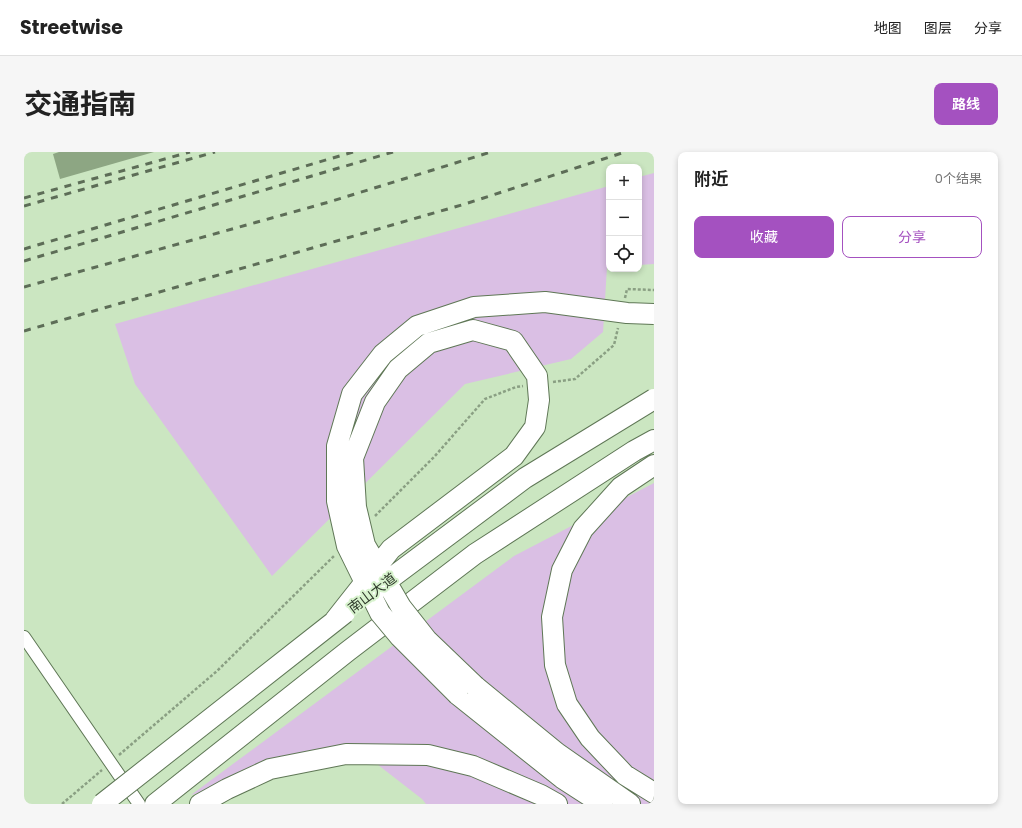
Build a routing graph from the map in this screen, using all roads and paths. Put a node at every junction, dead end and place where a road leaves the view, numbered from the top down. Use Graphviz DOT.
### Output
graph roads {
  1 [pos="654,314"];
  2 [pos="654,399"];
  3 [pos="654,440"];
  4 [pos="654,465"];
  5 [pos="335,620"];
  6 [pos="24,636"];
  7 [pos="654,793"];
  8 [pos="102,804"];
  9 [pos="139,804"];
  10 [pos="155,804"];
  11 [pos="200,804"];
  12 [pos="557,804"];
  13 [pos="602,804"];
  14 [pos="630,804"];
  1 -- 13 [label="highway, bridge"];
  2 -- 5 [label="highway, 南山大道, bridge"];
  3 -- 10 [label="highway, bridge"];
  4 -- 7 [label="highway"];
  5 -- 8 [label="highway, 南山大道, bridge"];
  5 -- 14 [label="highway, bridge"];
  6 -- 9 [label="street"];
  11 -- 12 [label="highway"];
}
